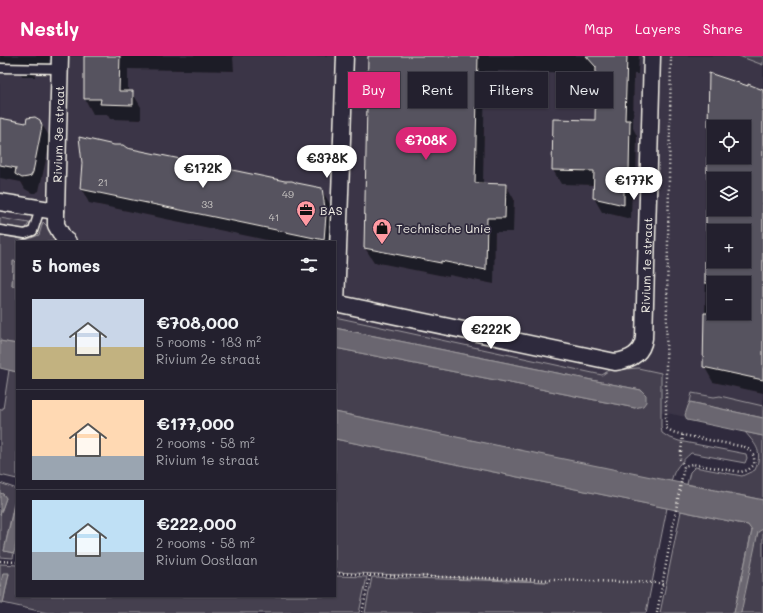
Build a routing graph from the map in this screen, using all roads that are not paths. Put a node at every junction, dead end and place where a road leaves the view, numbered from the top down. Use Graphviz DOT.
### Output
graph roads {
  1 [pos="345,56"];
  2 [pos="652,56"];
  3 [pos="60,62"];
  4 [pos="0,68"];
  5 [pos="0,202"];
  6 [pos="40,209"];
  7 [pos="56,211"];
  8 [pos="0,230"];
  9 [pos="67,241"];
  10 [pos="336,303"];
  1 -- 10 [label="street"];
  2 -- 10 [label="street, Rivium 1e straat"];
  3 -- 4 [label="lane"];
  3 -- 7 [label="street, Rivium 3e straat"];
  5 -- 6 [label="street"];
  6 -- 7 [label="street"];
  6 -- 8 [label="lane"];
  7 -- 9 [label="street, Rivium 3e straat"];
}
